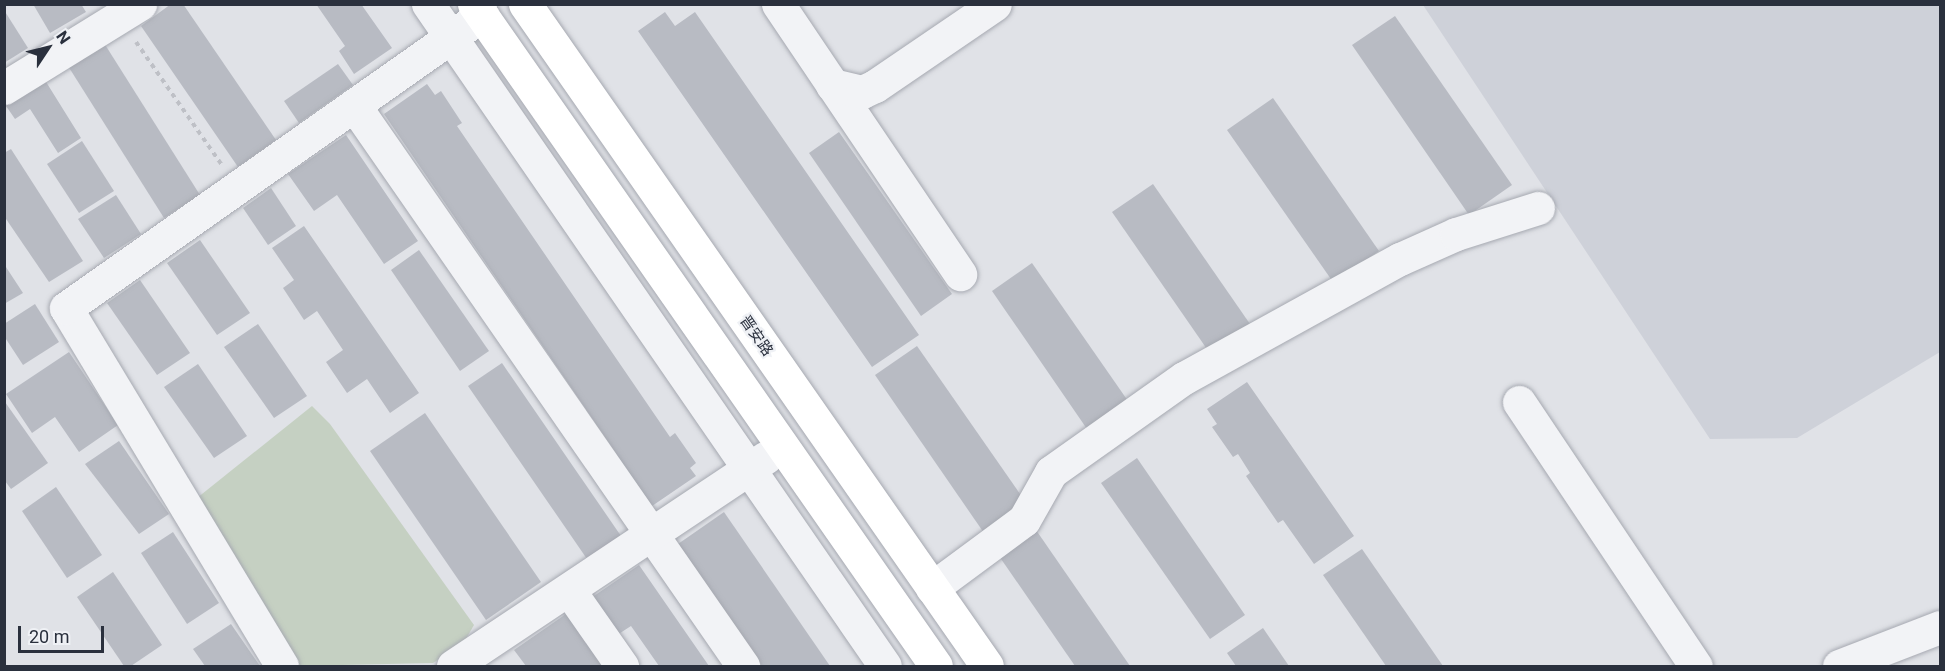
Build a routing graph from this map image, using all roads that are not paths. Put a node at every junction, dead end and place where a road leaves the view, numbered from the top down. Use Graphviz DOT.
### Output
graph roads {
  1 [pos="140,4"];
  2 [pos="428,4"];
  3 [pos="525,4"];
  4 [pos="778,4"];
  5 [pos="995,4"];
  6 [pos="478,10"];
  7 [pos="116,23"];
  8 [pos="450,37"];
  9 [pos="832,85"];
  10 [pos="4,88"];
  11 [pos="354,105"];
  12 [pos="1538,208"];
  13 [pos="960,274"];
  14 [pos="1519,402"];
  15 [pos="782,446"];
  16 [pos="748,469"];
  17 [pos="652,534"];
  18 [pos="932,588"];
  19 [pos="570,590"];
  20 [pos="1941,627"];
  21 [pos="500,655"];
  22 [pos="282,666"];
  23 [pos="453,666"];
  24 [pos="622,666"];
  25 [pos="743,666"];
  26 [pos="885,666"];
  27 [pos="936,666"];
  28 [pos="987,666"];
  29 [pos="1696,666"];
  30 [pos="1839,666"];
  1 -- 7 [label="street"];
  2 -- 8 [label="street"];
  3 -- 18 [label="main road, 晋安路"];
  4 -- 9 [label="street"];
  5 -- 9 [label="street"];
  6 -- 8 [label="street"];
  6 -- 15 [label="main road"];
  7 -- 10 [label="street"];
  8 -- 11 [label="street"];
  8 -- 16 [label="street"];
  9 -- 13 [label="street"];
  11 -- 17 [label="street"];
  11 -- 22 [label="street"];
  12 -- 18 [label="street"];
  14 -- 29 [label="street"];
  15 -- 16 [label="street"];
  15 -- 27 [label="main road"];
  16 -- 17 [label="street"];
  16 -- 26 [label="street"];
  17 -- 19 [label="street"];
  17 -- 25 [label="street"];
  18 -- 28 [label="main road, 晋安路"];
  19 -- 21 [label="street"];
  19 -- 24 [label="street"];
  20 -- 30 [label="street"];
  21 -- 23 [label="street"];
}
